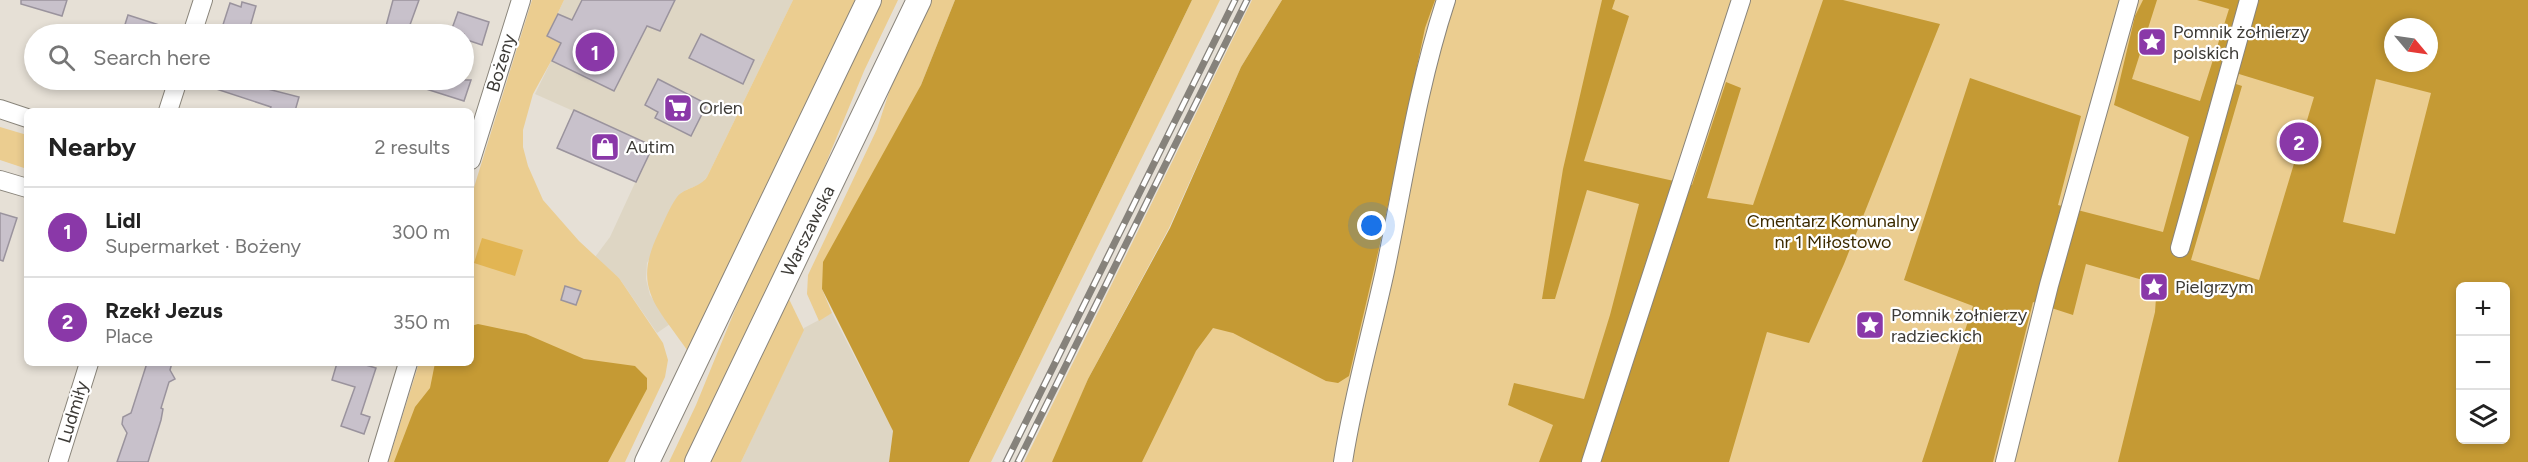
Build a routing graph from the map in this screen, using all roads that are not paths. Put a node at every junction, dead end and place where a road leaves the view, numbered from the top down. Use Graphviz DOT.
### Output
graph roads {
  1 [pos="203,0"];
  2 [pos="521,0"];
  3 [pos="868,0"];
  4 [pos="919,0"];
  5 [pos="1446,0"];
  6 [pos="1741,0"];
  7 [pos="2129,0"];
  8 [pos="2249,0"];
  9 [pos="195,24"];
  10 [pos="175,90"];
  11 [pos="169,108"];
  12 [pos="0,109"];
  13 [pos="24,117"];
  14 [pos="474,150"];
  15 [pos="0,180"];
  16 [pos="24,187"];
  17 [pos="2180,248"];
  18 [pos="88,366"];
  19 [pos="407,366"];
  20 [pos="58,462"];
  21 [pos="378,462"];
  22 [pos="647,462"];
  23 [pos="697,462"];
  24 [pos="1343,462"];
  25 [pos="1591,462"];
  26 [pos="2005,462"];
  1 -- 9 [label="street"];
  2 -- 14 [label="street, Bożeny"];
  3 -- 22 [label="main road"];
  4 -- 23 [label="main road, Warszawska"];
  5 -- 24 [label="street"];
  6 -- 25 [label="street"];
  7 -- 26 [label="street"];
  8 -- 17 [label="street"];
  10 -- 11 [label="street"];
  12 -- 13 [label="street"];
  15 -- 16 [label="street"];
  18 -- 20 [label="street, Ludmiły"];
  19 -- 21 [label="street"];
}
